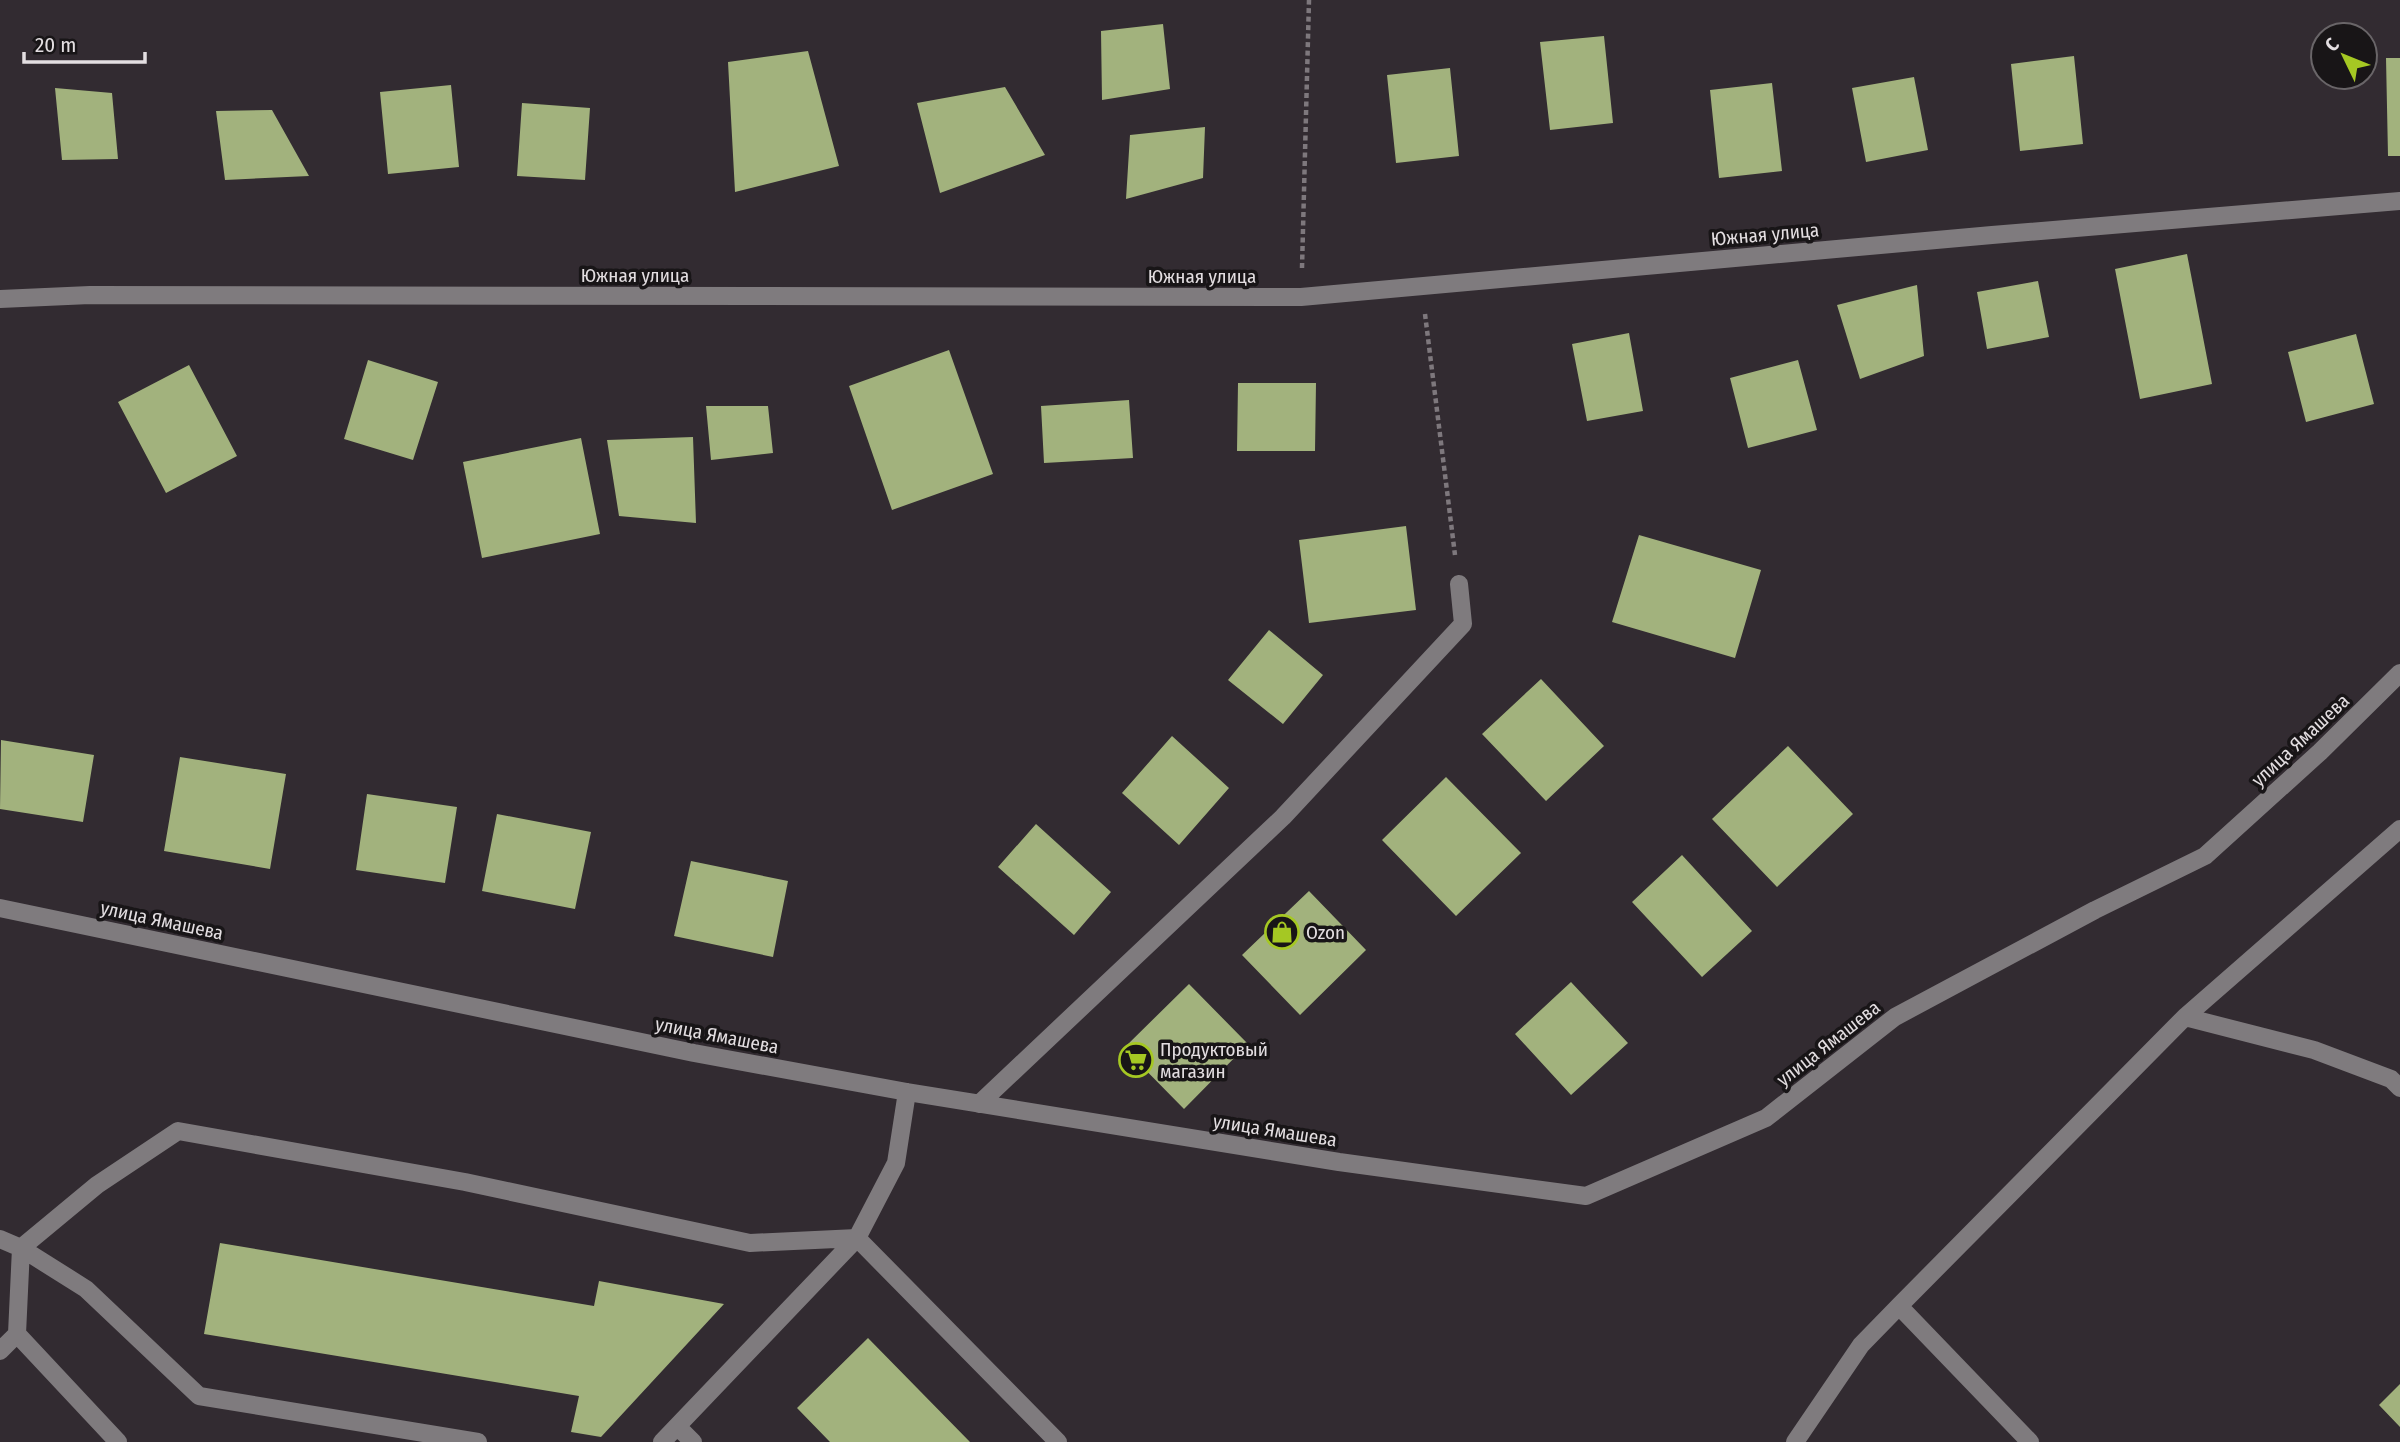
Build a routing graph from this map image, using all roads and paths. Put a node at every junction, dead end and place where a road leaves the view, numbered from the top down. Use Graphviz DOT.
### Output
graph roads {
  1 [pos="1310,0"];
  2 [pos="2400,201"];
  3 [pos="1421,287"];
  4 [pos="1301,297"];
  5 [pos="0,299"];
  6 [pos="1459,584"];
  7 [pos="2400,673"];
  8 [pos="2400,829"];
  9 [pos="0,908"];
  10 [pos="2185,1017"];
  11 [pos="2397,1079"];
  12 [pos="907,1092"];
  13 [pos="979,1104"];
  14 [pos="857,1238"];
  15 [pos="0,1239"];
  16 [pos="21,1248"];
  17 [pos="1899,1306"];
  18 [pos="17,1334"];
  19 [pos="0,1350"];
  20 [pos="677,1427"];
  21 [pos="118,1442"];
  22 [pos="478,1442"];
  23 [pos="662,1442"];
  24 [pos="693,1442"];
  25 [pos="1058,1442"];
  26 [pos="1795,1442"];
  27 [pos="2030,1442"];
  1 -- 4 [label="path"];
  2 -- 3 [label="street, Южная улица"];
  3 -- 4 [label="street, Южная улица"];
  3 -- 6 [label="path"];
  4 -- 5 [label="street, Южная улица"];
  6 -- 13 [label="street"];
  7 -- 13 [label="street, улица Ямашева"];
  8 -- 10 [label="street"];
  9 -- 12 [label="street, улица Ямашева"];
  10 -- 11 [label="street"];
  10 -- 17 [label="street"];
  12 -- 13 [label="street, улица Ямашева"];
  12 -- 14 [label="street"];
  14 -- 16 [label="street"];
  14 -- 20 [label="street"];
  14 -- 25 [label="street"];
  15 -- 16 [label="street"];
  16 -- 18 [label="street"];
  16 -- 22 [label="street"];
  17 -- 26 [label="street"];
  17 -- 27 [label="street"];
  18 -- 19 [label="street"];
  18 -- 21 [label="street"];
  20 -- 23 [label="street"];
  20 -- 24 [label="street"];
}
